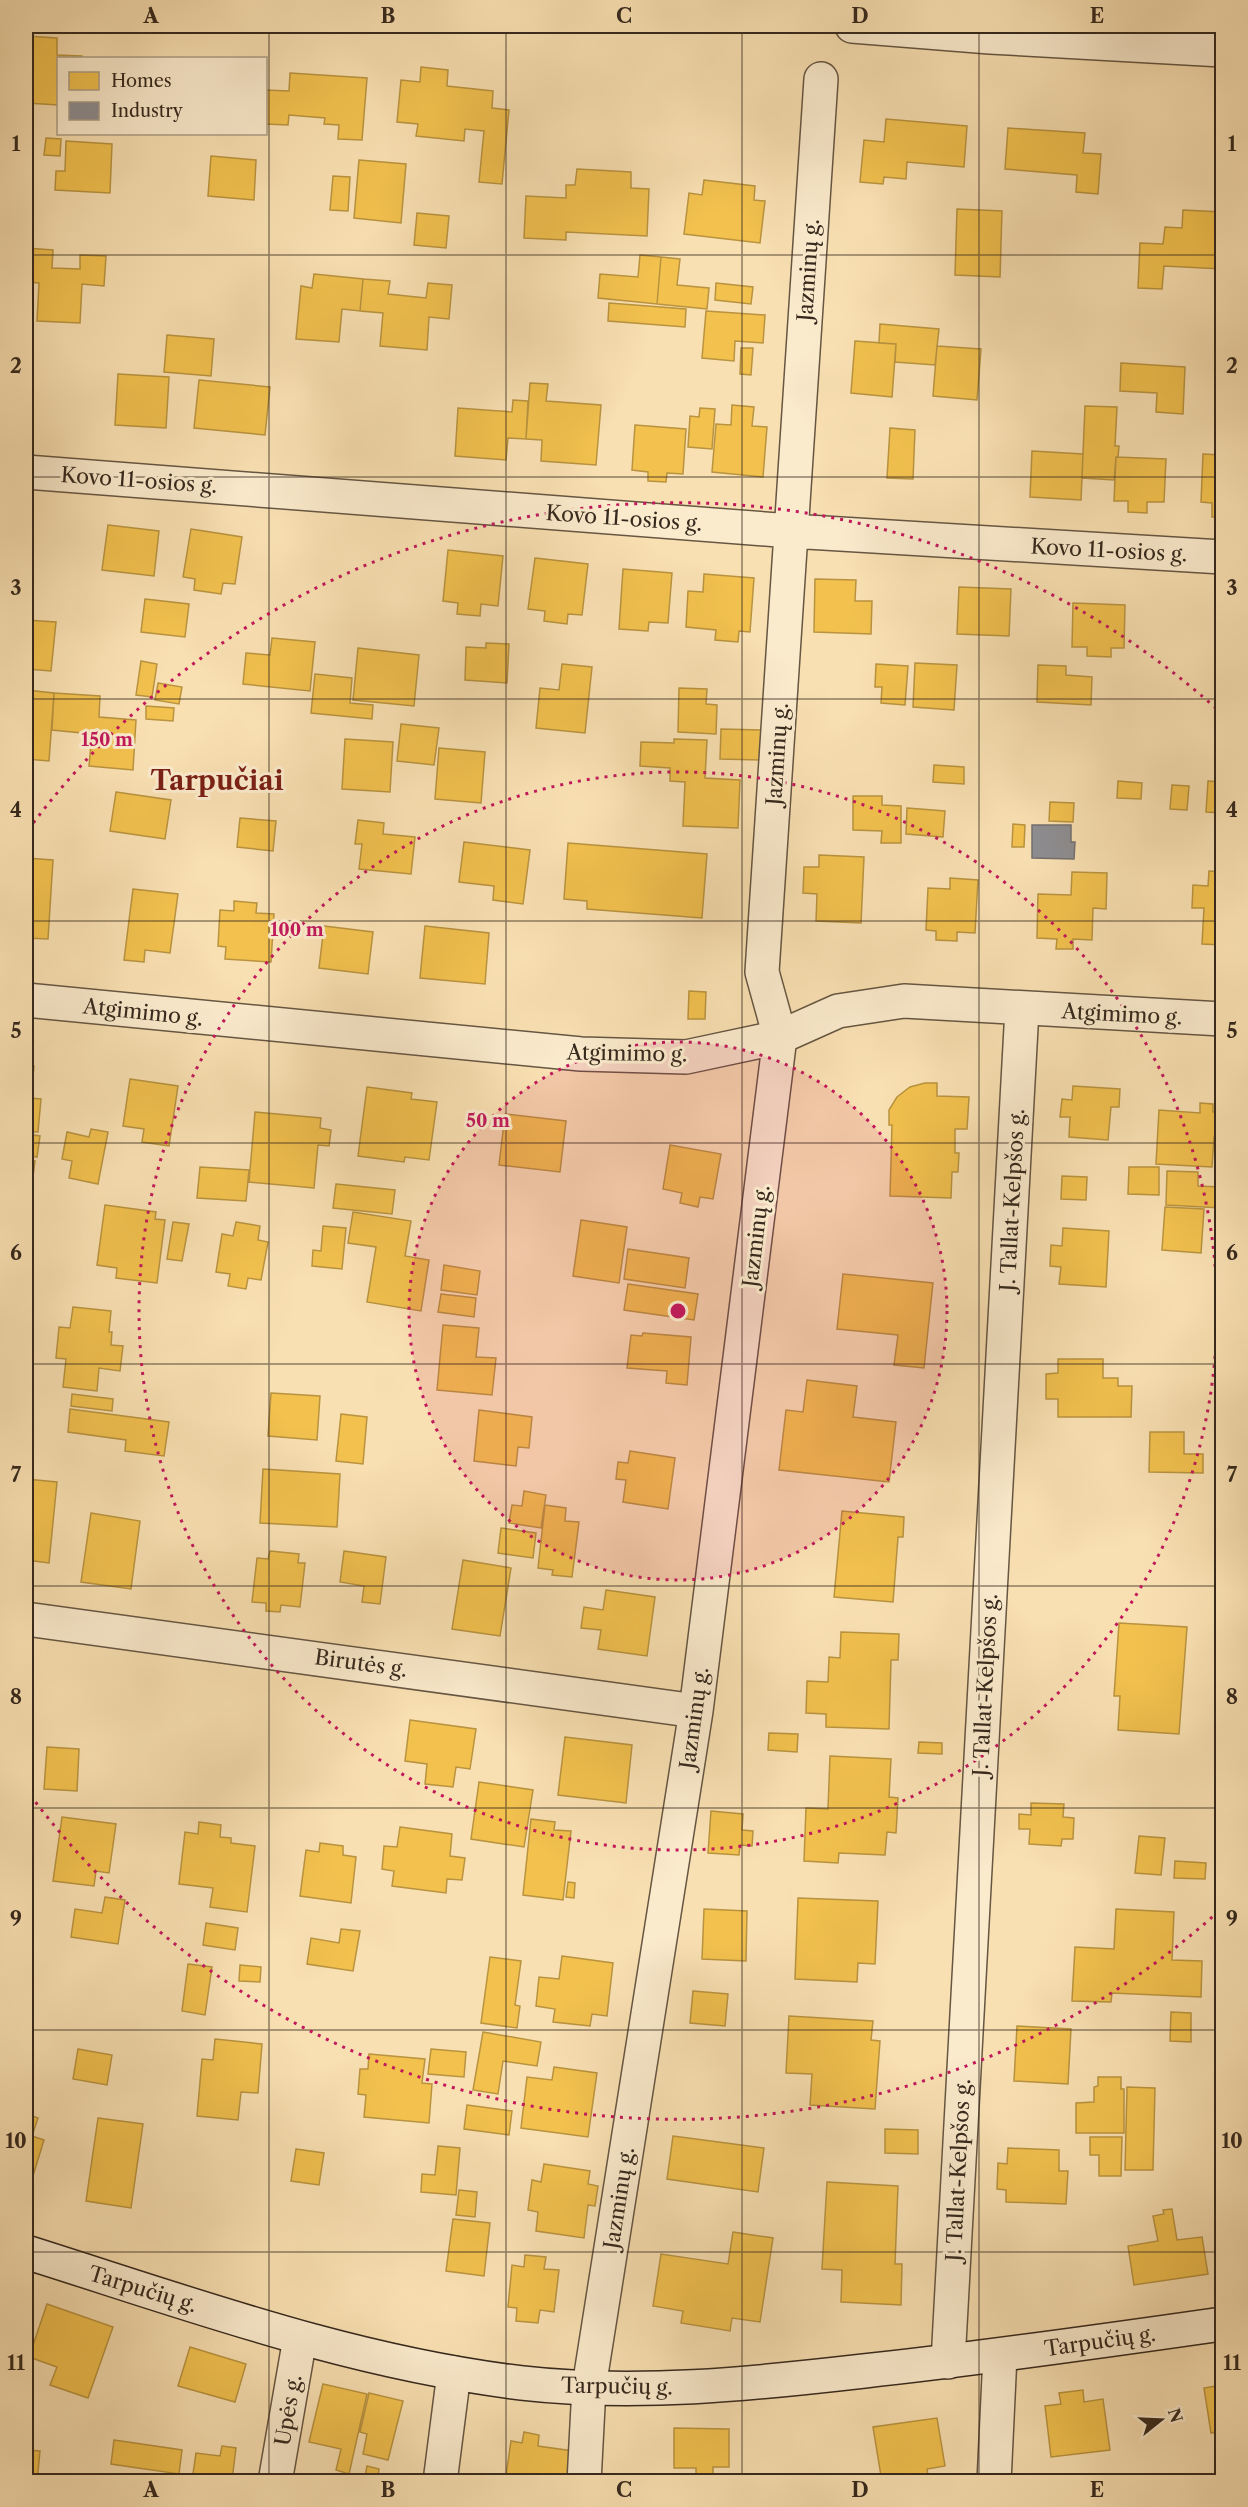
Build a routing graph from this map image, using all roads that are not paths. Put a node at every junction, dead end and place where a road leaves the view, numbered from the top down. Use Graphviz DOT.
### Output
graph roads {
  1 [pos="852,26"];
  2 [pos="1222,50"];
  3 [pos="821,79"];
  4 [pos="26,472"];
  5 [pos="791,531"];
  6 [pos="1222,557"];
  7 [pos="26,1000"];
  8 [pos="1022,1009"];
  9 [pos="1222,1018"];
  10 [pos="780,1037"];
  11 [pos="26,1618"];
  12 [pos="696,1711"];
  13 [pos="26,2252"];
  14 [pos="1222,2324"];
  15 [pos="300,2338"];
  16 [pos="1000,2355"];
  17 [pos="948,2362"];
  18 [pos="454,2373"];
  19 [pos="589,2387"];
  20 [pos="275,2481"];
  21 [pos="440,2481"];
  22 [pos="584,2481"];
  23 [pos="994,2481"];
  1 -- 2 [label="street"];
  3 -- 5 [label="street, Jazminų g."];
  4 -- 5 [label="street, Kovo 11-osios g."];
  5 -- 6 [label="street, Kovo 11-osios g."];
  5 -- 10 [label="street, Jazminų g."];
  7 -- 10 [label="street, Atgimimo g."];
  8 -- 9 [label="street, Atgimimo g."];
  8 -- 10 [label="street, Atgimimo g."];
  8 -- 17 [label="street, J. Tallat-Kelpšos g."];
  10 -- 12 [label="street, Jazminų g."];
  11 -- 12 [label="street, Birutės g."];
  12 -- 19 [label="street, Jazminų g."];
  13 -- 15 [label="street, Tarpučių g."];
  14 -- 16 [label="street, Tarpučių g."];
  15 -- 18 [label="street, Tarpučių g."];
  15 -- 20 [label="street, Upės g."];
  16 -- 17 [label="street, Tarpučių g."];
  16 -- 23 [label="street"];
  17 -- 19 [label="street, Tarpučių g."];
  18 -- 19 [label="street, Tarpučių g."];
  18 -- 21 [label="street"];
  19 -- 22 [label="street, Jazminų g."];
}
